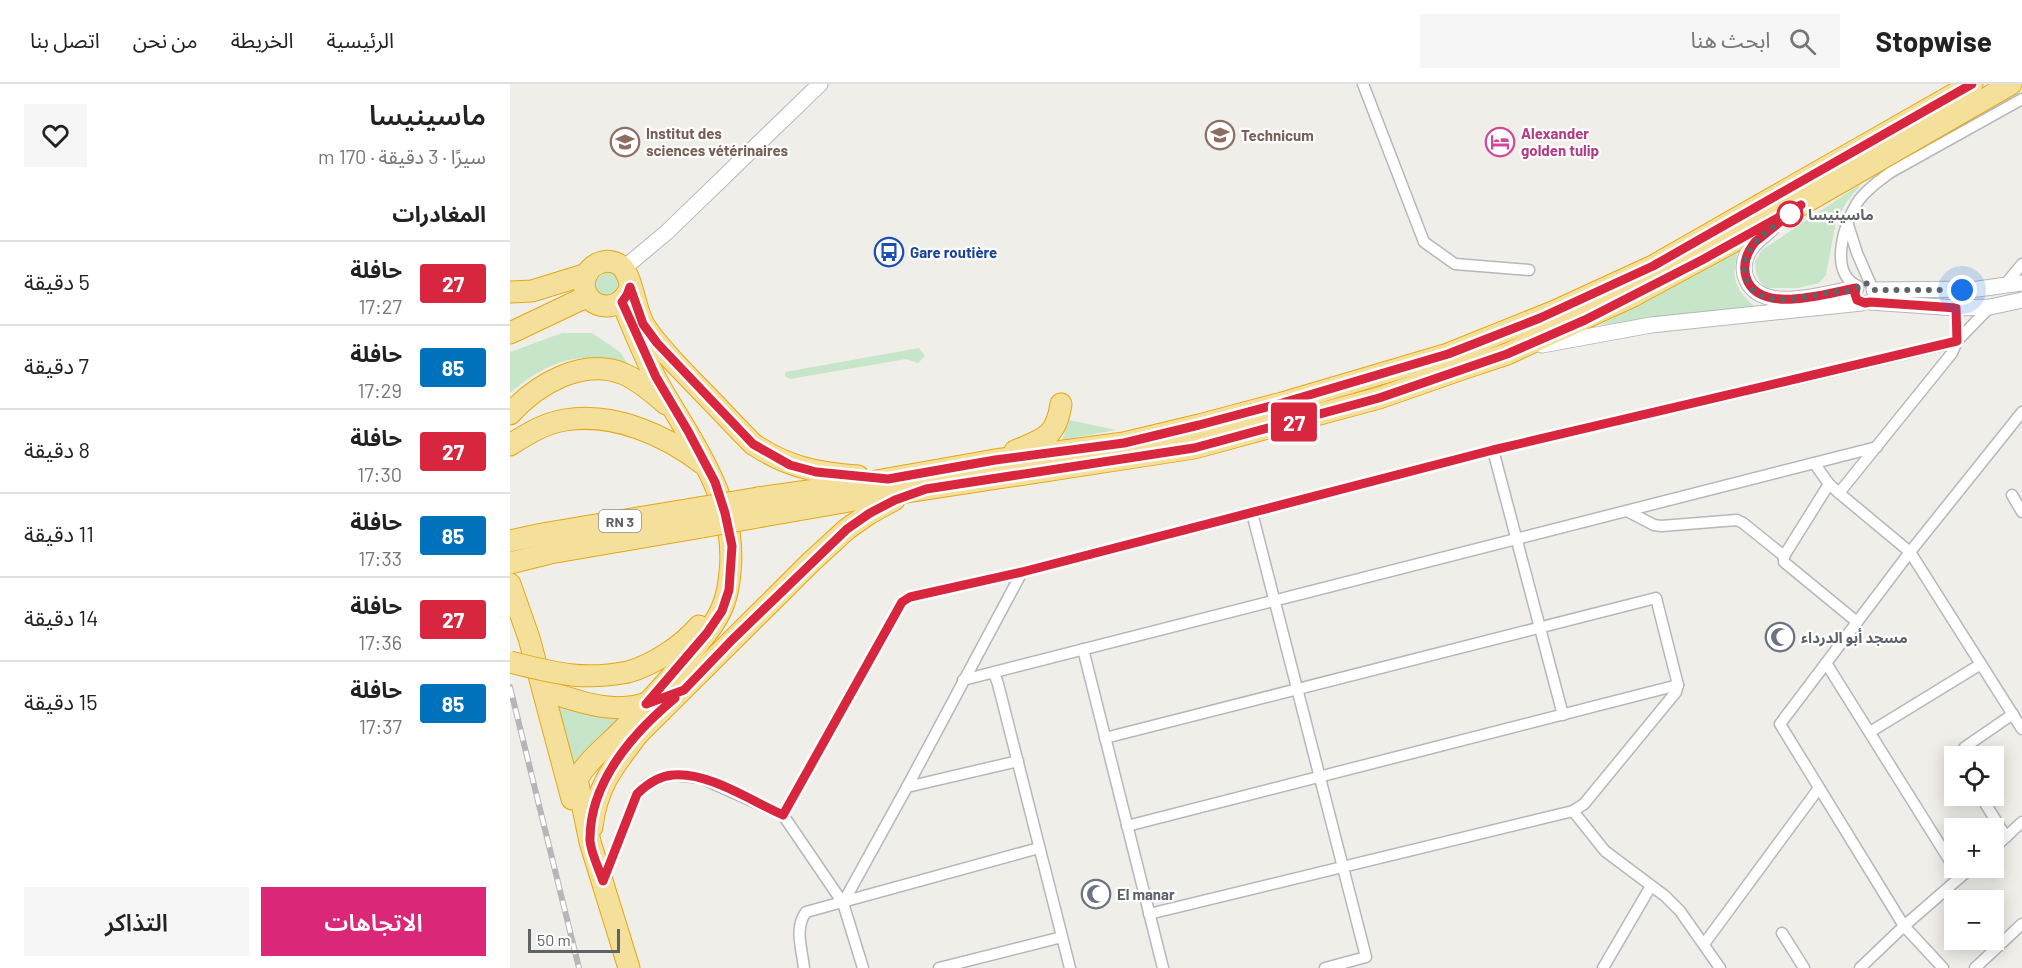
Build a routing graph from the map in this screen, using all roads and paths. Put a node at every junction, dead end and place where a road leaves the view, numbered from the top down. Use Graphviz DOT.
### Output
graph roads {
  1 [pos="820,84"];
  2 [pos="1363,84"];
  3 [pos="1972,84"];
  4 [pos="2011,84"];
  5 [pos="2022,99"];
  6 [pos="1801,205"];
  7 [pos="1848,225"];
  8 [pos="2022,264"];
  9 [pos="1529,270"];
  10 [pos="587,274"];
  11 [pos="2022,283"];
  12 [pos="625,286"];
  13 [pos="2004,286"];
  14 [pos="510,292"];
  15 [pos="1865,292"];
  16 [pos="588,296"];
  17 [pos="2022,300"];
  18 [pos="1990,307"];
  19 [pos="1956,308"];
  20 [pos="510,333"];
  21 [pos="1957,341"];
  22 [pos="1507,354"];
  23 [pos="1060,404"];
  24 [pos="2022,412"];
  25 [pos="510,414"];
  26 [pos="677,416"];
  27 [pos="510,444"];
  28 [pos="1877,447"];
  29 [pos="1493,450"];
  30 [pos="995,460"];
  31 [pos="1814,463"];
  32 [pos="705,465"];
  33 [pos="888,479"];
  34 [pos="1829,484"];
  35 [pos="926,489"];
  36 [pos="1839,493"];
  37 [pos="2012,495"];
  38 [pos="760,507"];
  39 [pos="1628,511"];
  40 [pos="2022,512"];
  41 [pos="1252,513"];
  42 [pos="1516,540"];
  43 [pos="510,541"];
  44 [pos="546,543"];
  45 [pos="1910,552"];
  46 [pos="1784,556"];
  47 [pos="510,563"];
  48 [pos="730,572"];
  49 [pos="1022,572"];
  50 [pos="510,584"];
  51 [pos="1275,600"];
  52 [pos="1857,622"];
  53 [pos="1539,628"];
  54 [pos="1083,649"];
  55 [pos="510,662"];
  56 [pos="1826,663"];
  57 [pos="1981,664"];
  58 [pos="994,673"];
  59 [pos="963,680"];
  60 [pos="1678,685"];
  61 [pos="543,690"];
  62 [pos="684,690"];
  63 [pos="1298,690"];
  64 [pos="646,704"];
  65 [pos="2013,714"];
  66 [pos="1563,715"];
  67 [pos="2022,729"];
  68 [pos="1870,732"];
  69 [pos="1105,738"];
  70 [pos="1966,746"];
  71 [pos="1018,761"];
  72 [pos="1321,777"];
  73 [pos="907,787"];
  74 [pos="1819,788"];
  75 [pos="1987,806"];
  76 [pos="1573,811"];
  77 [pos="783,815"];
  78 [pos="2022,822"];
  79 [pos="1127,826"];
  80 [pos="2006,837"];
  81 [pos="590,843"];
  82 [pos="1040,848"];
  83 [pos="1944,852"];
  84 [pos="1343,867"];
  85 [pos="1960,878"];
  86 [pos="603,881"];
  87 [pos="1651,886"];
  88 [pos="843,903"];
  89 [pos="1149,914"];
  90 [pos="2022,924"];
  91 [pos="1904,926"];
  92 [pos="1782,933"];
  93 [pos="1062,937"];
  94 [pos="1704,944"];
  95 [pos="616,968"];
  96 [pos="629,968"];
  97 [pos="804,968"];
  98 [pos="863,968"];
  99 [pos="939,968"];
  100 [pos="1070,968"];
  101 [pos="1163,968"];
  102 [pos="1325,968"];
  103 [pos="1603,968"];
  104 [pos="1720,968"];
  105 [pos="1804,968"];
  106 [pos="1860,968"];
  107 [pos="1943,968"];
  108 [pos="1975,968"];
  1 -- 12 [label="main road"];
  2 -- 9 [label="street"];
  3 -- 30 [label="highway, RN 3"];
  4 -- 6 [label="highway, RN 3"];
  5 -- 7 [label="street"];
  6 -- 15 [label="main road"];
  6 -- 22 [label="highway, RN 3"];
  7 -- 15 [label="street"];
  7 -- 15 [label="street"];
  8 -- 13 [label="street"];
  10 -- 12 [label="highway"];
  10 -- 14 [label="highway"];
  10 -- 16 [label="highway"];
  11 -- 13 [label="main road"];
  12 -- 16 [label="highway"];
  12 -- 26 [label="highway"];
  12 -- 33 [label="highway"];
  13 -- 15 [label="main road"];
  15 -- 19 [label="main road"];
  15 -- 22 [label="main road"];
  16 -- 20 [label="highway"];
  17 -- 18 [label="main road"];
  18 -- 19 [label="main road"];
  18 -- 21 [label="street"];
  19 -- 21 [label="street"];
  21 -- 28 [label="street"];
  21 -- 29 [label="street"];
  22 -- 35 [label="highway, RN 3"];
  23 -- 30 [label="highway"];
  24 -- 45 [label="street"];
  25 -- 26 [label="highway"];
  26 -- 32 [label="highway"];
  27 -- 32 [label="highway"];
  28 -- 31 [label="street"];
  28 -- 36 [label="street"];
  29 -- 41 [label="street"];
  29 -- 42 [label="street"];
  30 -- 33 [label="highway, RN 3"];
  31 -- 34 [label="street"];
  31 -- 39 [label="street"];
  32 -- 48 [label="highway"];
  33 -- 38 [label="highway, RN 3"];
  34 -- 36 [label="street"];
  34 -- 46 [label="street"];
  35 -- 38 [label="highway, RN 3"];
  35 -- 62 [label="highway"];
  36 -- 45 [label="street"];
  37 -- 40 [label="street"];
  38 -- 44 [label="highway, RN 3, bridge"];
  39 -- 42 [label="street"];
  39 -- 46 [label="street"];
  41 -- 49 [label="street"];
  41 -- 51 [label="street"];
  42 -- 51 [label="street"];
  42 -- 53 [label="street"];
  43 -- 44 [label="highway, RN 3"];
  44 -- 47 [label="highway, RN 3"];
  45 -- 52 [label="street"];
  45 -- 57 [label="street"];
  46 -- 52 [label="street"];
  48 -- 55 [label="highway, bridge"];
  48 -- 64 [label="highway"];
  49 -- 59 [label="street"];
  49 -- 77 [label="street"];
  50 -- 61 [label="highway"];
  51 -- 54 [label="street"];
  51 -- 63 [label="street"];
  52 -- 56 [label="street"];
  53 -- 60 [label="street"];
  53 -- 63 [label="street"];
  53 -- 66 [label="street"];
  54 -- 58 [label="street"];
  54 -- 69 [label="street"];
  56 -- 68 [label="street"];
  56 -- 74 [label="street"];
  57 -- 65 [label="street"];
  57 -- 68 [label="street"];
  58 -- 59 [label="street"];
  58 -- 71 [label="street"];
  59 -- 73 [label="street"];
  60 -- 66 [label="street"];
  60 -- 76 [label="street"];
  61 -- 64 [label="highway"];
  61 -- 95 [label="highway"];
  62 -- 64 [label="highway"];
  62 -- 81 [label="highway"];
  63 -- 69 [label="street"];
  63 -- 72 [label="street"];
  64 -- 81 [label="highway"];
  65 -- 67 [label="street"];
  65 -- 70 [label="street"];
  66 -- 72 [label="street"];
  68 -- 83 [label="street"];
  69 -- 79 [label="street"];
  71 -- 73 [label="street"];
  71 -- 82 [label="street"];
  72 -- 79 [label="street"];
  72 -- 84 [label="street"];
  73 -- 88 [label="street"];
  74 -- 91 [label="street"];
  74 -- 94 [label="street"];
  75 -- 80 [label="street"];
  76 -- 84 [label="street"];
  76 -- 87 [label="street"];
  77 -- 86 [label="street"];
  77 -- 88 [label="street"];
  78 -- 80 [label="street"];
  79 -- 89 [label="street"];
  81 -- 86 [label="highway"];
  82 -- 88 [label="street"];
  82 -- 93 [label="street"];
  84 -- 89 [label="street"];
  84 -- 102 [label="street"];
  85 -- 91 [label="street"];
  86 -- 96 [label="highway"];
  87 -- 94 [label="street"];
  87 -- 103 [label="street"];
  88 -- 97 [label="street"];
  88 -- 98 [label="street"];
  89 -- 101 [label="street"];
  90 -- 108 [label="street"];
  91 -- 106 [label="street"];
  91 -- 107 [label="street"];
  92 -- 105 [label="street"];
  93 -- 99 [label="street"];
  93 -- 100 [label="street"];
  94 -- 104 [label="street"];
}
